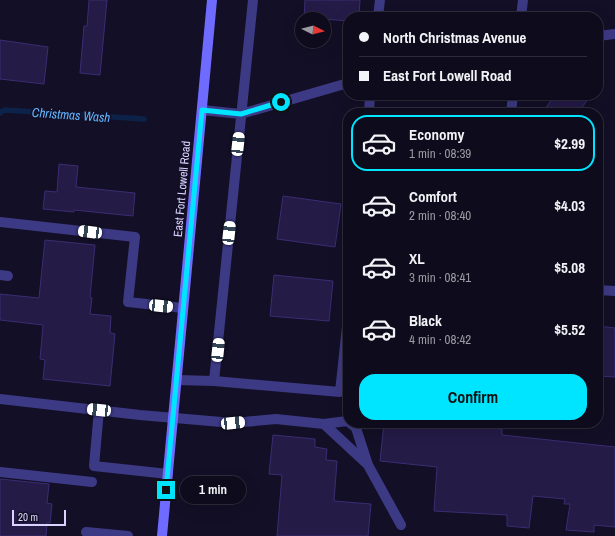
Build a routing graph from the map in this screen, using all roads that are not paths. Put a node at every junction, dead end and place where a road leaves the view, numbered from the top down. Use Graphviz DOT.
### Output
graph roads {
  1 [pos="212,0"];
  2 [pos="253,0"];
  3 [pos="380,0"];
  4 [pos="523,0"];
  5 [pos="379,12"];
  6 [pos="522,12"];
  7 [pos="615,34"];
  8 [pos="603,35"];
  9 [pos="343,84"];
  10 [pos="202,110"];
  11 [pos="241,114"];
  12 [pos="0,222"];
  13 [pos="603,290"];
  14 [pos="615,291"];
  15 [pos="184,308"];
  16 [pos="343,364"];
  17 [pos="177,380"];
  18 [pos="214,381"];
  19 [pos="0,399"];
  20 [pos="99,410"];
  21 [pos="173,417"];
  22 [pos="343,422"];
  23 [pos="324,424"];
  24 [pos="356,428"];
  25 [pos="368,465"];
  26 [pos="0,472"];
  27 [pos="168,474"];
  28 [pos="92,482"];
  29 [pos="402,525"];
  30 [pos="86,532"];
  31 [pos="128,536"];
  32 [pos="162,536"];
  1 -- 10 [label="main road, East Fort Lowell Road"];
  2 -- 11 [label="street"];
  3 -- 5 [label="street"];
  4 -- 6 [label="street"];
  7 -- 8 [label="street"];
  9 -- 11 [label="street"];
  10 -- 11 [label="street"];
  10 -- 15 [label="main road, East Fort Lowell Road"];
  11 -- 18 [label="street"];
  12 -- 15 [label="street"];
  13 -- 14 [label="street"];
  15 -- 17 [label="main road, East Fort Lowell Road"];
  16 -- 18 [label="street"];
  17 -- 18 [label="street"];
  17 -- 21 [label="main road, East Fort Lowell Road"];
  19 -- 20 [label="street"];
  20 -- 21 [label="street"];
  20 -- 27 [label="street"];
  21 -- 23 [label="street"];
  21 -- 27 [label="main road, East Fort Lowell Road"];
  22 -- 23 [label="street"];
  23 -- 25 [label="street"];
  24 -- 25 [label="street"];
  25 -- 29 [label="street"];
  26 -- 28 [label="street"];
  27 -- 32 [label="main road, East Fort Lowell Road"];
  30 -- 31 [label="street"];
}
